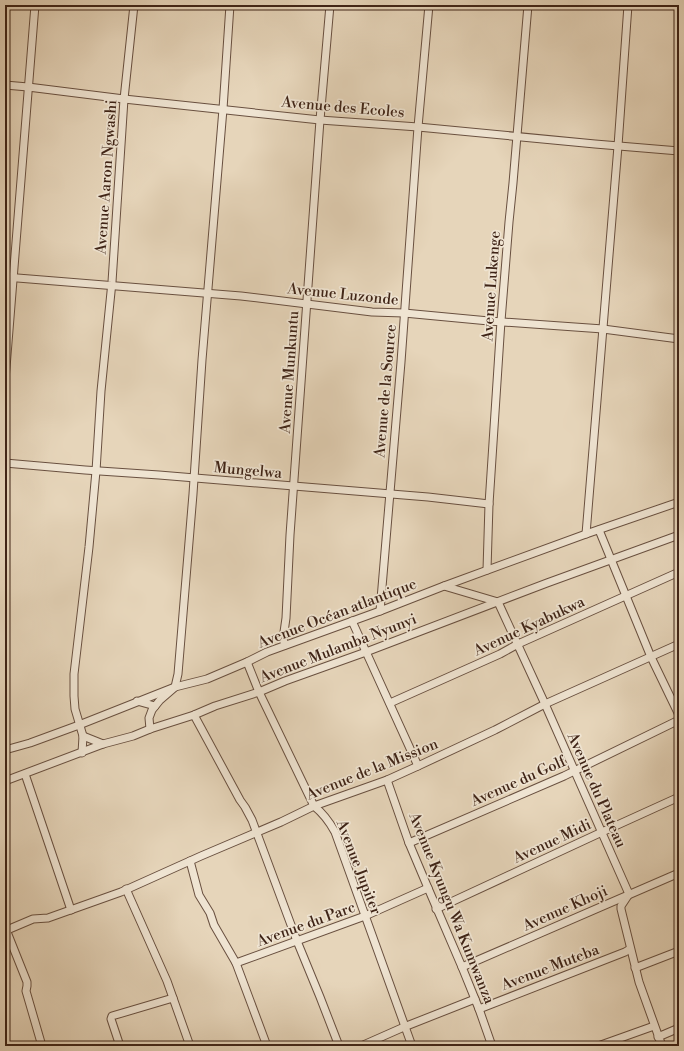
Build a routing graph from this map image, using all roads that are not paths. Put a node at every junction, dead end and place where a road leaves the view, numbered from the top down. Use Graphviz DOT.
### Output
graph roads {
  1 [pos="35,5"];
  2 [pos="134,5"];
  3 [pos="230,5"];
  4 [pos="330,5"];
  5 [pos="428,5"];
  6 [pos="528,5"];
  7 [pos="628,5"];
  8 [pos="5,85"];
  9 [pos="28,87"];
  10 [pos="124,99"];
  11 [pos="223,109"];
  12 [pos="320,120"];
  13 [pos="418,127"];
  14 [pos="517,137"];
  15 [pos="618,146"];
  16 [pos="679,151"];
  17 [pos="5,277"];
  18 [pos="13,278"];
  19 [pos="111,286"];
  20 [pos="208,294"];
  21 [pos="307,304"];
  22 [pos="404,313"];
  23 [pos="501,321"];
  24 [pos="603,329"];
  25 [pos="679,339"];
  26 [pos="5,380"];
  27 [pos="5,463"];
  28 [pos="96,471"];
  29 [pos="194,479"];
  30 [pos="294,487"];
  31 [pos="389,494"];
  32 [pos="679,502"];
  33 [pos="489,504"];
  34 [pos="599,530"];
  35 [pos="586,534"];
  36 [pos="679,534"];
  37 [pos="611,559"];
  38 [pos="487,570"];
  39 [pos="679,572"];
  40 [pos="444,586"];
  41 [pos="626,596"];
  42 [pos="498,602"];
  43 [pos="380,611"];
  44 [pos="352,621"];
  45 [pos="518,644"];
  46 [pos="679,644"];
  47 [pos="285,646"];
  48 [pos="366,652"];
  49 [pos="651,657"];
  50 [pos="247,662"];
  51 [pos="175,687"];
  52 [pos="259,692"];
  53 [pos="138,701"];
  54 [pos="390,703"];
  55 [pos="545,704"];
  56 [pos="155,706"];
  57 [pos="194,715"];
  58 [pos="679,715"];
  59 [pos="679,720"];
  60 [pos="79,724"];
  61 [pos="150,729"];
  62 [pos="83,736"];
  63 [pos="102,744"];
  64 [pos="5,750"];
  65 [pos="82,753"];
  66 [pos="418,766"];
  67 [pos="574,770"];
  68 [pos="25,774"];
  69 [pos="387,780"];
  70 [pos="5,781"];
  71 [pos="679,797"];
  72 [pos="314,806"];
  73 [pos="258,832"];
  74 [pos="602,832"];
  75 [pos="409,843"];
  76 [pos="190,861"];
  77 [pos="679,873"];
  78 [pos="428,888"];
  79 [pos="126,889"];
  80 [pos="629,894"];
  81 [pos="436,909"];
  82 [pos="71,910"];
  83 [pos="365,916"];
  84 [pos="6,928"];
  85 [pos="297,941"];
  86 [pos="630,949"];
  87 [pos="679,951"];
  88 [pos="236,963"];
  89 [pos="462,967"];
  90 [pos="636,968"];
  91 [pos="173,998"];
  92 [pos="475,999"];
  93 [pos="480,1009"];
  94 [pos="654,1026"];
  95 [pos="404,1027"];
  96 [pos="679,1028"];
  97 [pos="658,1037"];
  98 [pos="42,1046"];
  99 [pos="120,1046"];
  100 [pos="190,1046"];
  101 [pos="268,1046"];
  102 [pos="339,1046"];
  103 [pos="362,1046"];
  104 [pos="412,1046"];
  105 [pos="492,1046"];
  106 [pos="598,1046"];
  107 [pos="662,1046"];
  1 -- 9 [label="street"];
  2 -- 10 [label="street, Avenue Aaron Ngwashi"];
  3 -- 11 [label="street"];
  4 -- 12 [label="street, Avenue Munkuntu"];
  5 -- 13 [label="street, Avenue de la Source"];
  6 -- 14 [label="street, Avenue Lukenge"];
  7 -- 15 [label="street"];
  8 -- 9 [label="street, Avenue des Ecoles"];
  9 -- 10 [label="street, Avenue des Ecoles"];
  9 -- 18 [label="street"];
  10 -- 11 [label="street, Avenue des Ecoles"];
  10 -- 19 [label="street, Avenue Aaron Ngwashi"];
  11 -- 12 [label="street, Avenue des Ecoles"];
  11 -- 20 [label="street"];
  12 -- 13 [label="street, Avenue des Ecoles"];
  12 -- 21 [label="street, Avenue Munkuntu"];
  13 -- 14 [label="street, Avenue des Ecoles"];
  13 -- 22 [label="street, Avenue de la Source"];
  14 -- 15 [label="street, Avenue des Ecoles"];
  14 -- 23 [label="street, Avenue Lukenge"];
  15 -- 16 [label="street, Avenue des Ecoles"];
  15 -- 24 [label="street"];
  17 -- 18 [label="street, Avenue Luzonde"];
  18 -- 19 [label="street, Avenue Luzonde"];
  18 -- 26 [label="street"];
  19 -- 20 [label="street, Avenue Luzonde"];
  19 -- 28 [label="street, Avenue Aaron Ngwashi"];
  20 -- 21 [label="street, Avenue Luzonde"];
  20 -- 29 [label="street"];
  21 -- 22 [label="street, Avenue Luzonde"];
  21 -- 30 [label="street, Avenue Munkuntu"];
  22 -- 23 [label="street, Avenue Luzonde"];
  22 -- 31 [label="street, Avenue de la Source"];
  23 -- 24 [label="street, Avenue Luzonde"];
  23 -- 33 [label="street, Avenue Lukenge"];
  24 -- 25 [label="street, Avenue Luzonde"];
  24 -- 35 [label="street"];
  27 -- 28 [label="street, Mungelwa"];
  28 -- 29 [label="street, Mungelwa"];
  28 -- 60 [label="street, Avenue Aaron Ngwashi"];
  29 -- 30 [label="street, Mungelwa"];
  29 -- 51 [label="street"];
  30 -- 31 [label="street, Mungelwa"];
  30 -- 47 [label="street, Avenue Munkuntu"];
  31 -- 33 [label="street, Mungelwa"];
  31 -- 43 [label="street, Avenue de la Source"];
  32 -- 34 [label="street, Avenue Océan atlantique"];
  33 -- 38 [label="street, Avenue Lukenge"];
  34 -- 35 [label="street, Avenue Océan atlantique"];
  34 -- 37 [label="street"];
  35 -- 38 [label="street, Avenue Océan atlantique"];
  36 -- 37 [label="street, Avenue Mulamba Nyunyi"];
  37 -- 41 [label="street"];
  37 -- 42 [label="street, Avenue Mulamba Nyunyi"];
  38 -- 40 [label="street, Avenue Océan atlantique"];
  39 -- 41 [label="street, Avenue Kyabukwa"];
  40 -- 42 [label="street"];
  40 -- 43 [label="street, Avenue Océan atlantique"];
  41 -- 45 [label="street, Avenue Kyabukwa"];
  41 -- 49 [label="street"];
  42 -- 45 [label="street, Avenue du Plateau"];
  42 -- 48 [label="street, Avenue Mulamba Nyunyi"];
  43 -- 44 [label="street, Avenue Océan atlantique"];
  44 -- 47 [label="street, Avenue Océan atlantique"];
  44 -- 48 [label="street"];
  45 -- 54 [label="street, Avenue Kyabukwa"];
  45 -- 55 [label="street, Avenue du Plateau"];
  46 -- 49 [label="street, Avenue de la Mission"];
  47 -- 50 [label="street, Avenue Océan atlantique"];
  48 -- 52 [label="street, Avenue Mulamba Nyunyi"];
  48 -- 54 [label="street"];
  49 -- 55 [label="street, Avenue de la Mission"];
  49 -- 58 [label="street"];
  50 -- 51 [label="street, Avenue Océan atlantique"];
  50 -- 52 [label="street, Avenue Jupiter"];
  51 -- 53 [label="street, Avenue Océan atlantique"];
  51 -- 56 [label="street"];
  52 -- 57 [label="street, Avenue Mulamba Nyunyi"];
  52 -- 72 [label="street, Avenue Jupiter"];
  53 -- 56 [label="street"];
  53 -- 60 [label="street, Avenue Océan atlantique"];
  54 -- 66 [label="street"];
  55 -- 66 [label="street, Avenue de la Mission"];
  55 -- 67 [label="street, Avenue du Plateau"];
  56 -- 61 [label="street"];
  57 -- 61 [label="street, Avenue Mulamba Nyunyi"];
  57 -- 73 [label="street"];
  59 -- 67 [label="street, Avenue du Golf"];
  60 -- 62 [label="street, Avenue Aaron Ngwashi"];
  60 -- 64 [label="street, Avenue Océan atlantique"];
  61 -- 63 [label="street, Avenue Mulamba Nyunyi"];
  62 -- 63 [label="street"];
  62 -- 65 [label="street"];
  63 -- 65 [label="street, Avenue Mulamba Nyunyi"];
  65 -- 68 [label="street, Avenue Mulamba Nyunyi"];
  66 -- 69 [label="street, Avenue de la Mission"];
  67 -- 74 [label="street, Avenue du Plateau"];
  67 -- 75 [label="street, Avenue du Golf"];
  68 -- 70 [label="street, Avenue Mulamba Nyunyi"];
  68 -- 82 [label="street"];
  69 -- 72 [label="street, Avenue de la Mission"];
  69 -- 75 [label="street, Avenue Kyungu Wa Kumwanza"];
  71 -- 74 [label="street, Avenue Midi"];
  72 -- 73 [label="street, Avenue de la Mission"];
  72 -- 83 [label="street, Avenue Jupiter"];
  73 -- 76 [label="street, Avenue de la Mission"];
  73 -- 85 [label="street"];
  74 -- 80 [label="street, Avenue du Plateau"];
  74 -- 81 [label="street, Avenue Midi"];
  75 -- 78 [label="street, Avenue Kyungu Wa Kumwanza"];
  76 -- 79 [label="street, Avenue de la Mission"];
  76 -- 88 [label="street"];
  77 -- 80 [label="street, Avenue Khoji"];
  78 -- 81 [label="street, Avenue Kyungu Wa Kumwanza"];
  78 -- 83 [label="street, Avenue du Parc"];
  79 -- 82 [label="street, Avenue de la Mission"];
  79 -- 91 [label="street"];
  80 -- 86 [label="street"];
  80 -- 89 [label="street, Avenue Khoji"];
  81 -- 89 [label="street, Avenue Kyungu Wa Kumwanza"];
  82 -- 84 [label="street, Avenue de la Mission"];
  83 -- 85 [label="street, Avenue du Parc"];
  83 -- 95 [label="street, Avenue Jupiter"];
  84 -- 98 [label="street"];
  85 -- 88 [label="street, Avenue du Parc"];
  85 -- 102 [label="street"];
  86 -- 90 [label="street"];
  86 -- 93 [label="street, Avenue Muteba"];
  87 -- 90 [label="street"];
  88 -- 101 [label="street"];
  89 -- 92 [label="street, Avenue Kyungu Wa Kumwanza"];
  90 -- 94 [label="street"];
  91 -- 99 [label="street"];
  91 -- 100 [label="street"];
  92 -- 93 [label="street, Avenue Kyungu Wa Kumwanza"];
  92 -- 95 [label="street"];
  93 -- 105 [label="street, Avenue Kyungu Wa Kumwanza"];
  94 -- 97 [label="street"];
  94 -- 106 [label="street"];
  95 -- 103 [label="street"];
  95 -- 104 [label="street, Avenue Jupiter"];
  96 -- 97 [label="street"];
  97 -- 107 [label="street"];
}
